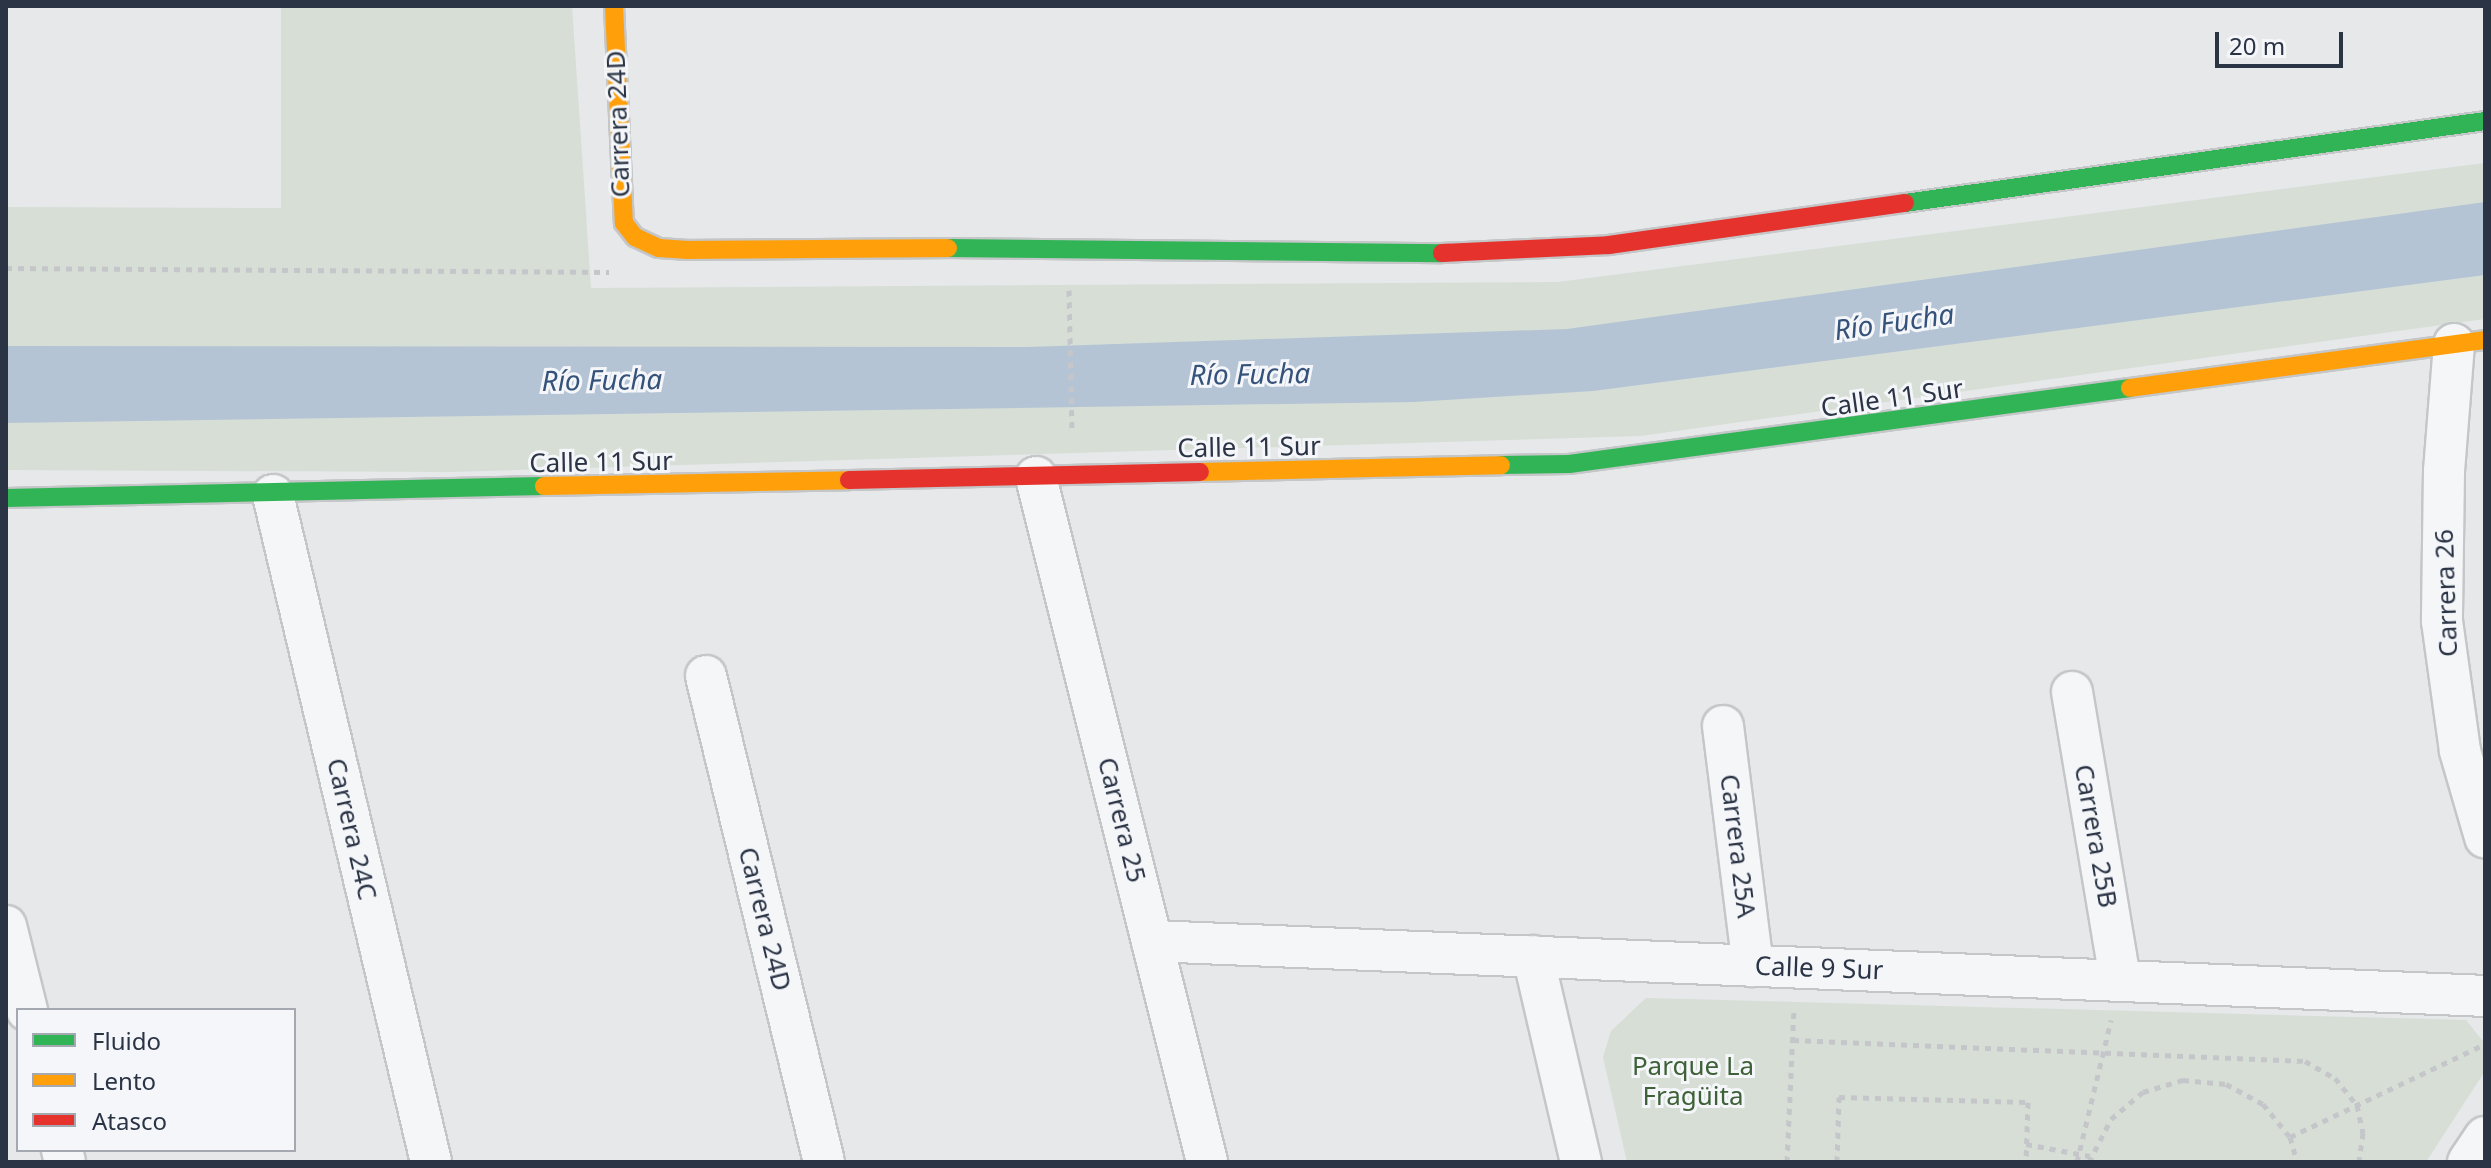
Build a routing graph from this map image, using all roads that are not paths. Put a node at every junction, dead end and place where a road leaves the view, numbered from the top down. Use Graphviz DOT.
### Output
graph roads {
  1 [pos="614,6"];
  2 [pos="2485,121"];
  3 [pos="2470,342"];
  4 [pos="1036,477"];
  5 [pos="273,495"];
  6 [pos="6,498"];
  7 [pos="706,676"];
  8 [pos="2072,692"];
  9 [pos="1723,726"];
  10 [pos="2485,837"];
  11 [pos="6,926"];
  12 [pos="1152,941"];
  13 [pos="1533,956"];
  14 [pos="1753,966"];
  15 [pos="2120,980"];
  16 [pos="2485,996"];
  17 [pos="26,1008"];
  18 [pos="2485,1137"];
  19 [pos="427,1161"];
  20 [pos="824,1162"];
  21 [pos="1207,1162"];
  22 [pos="1581,1162"];
  23 [pos="2468,1162"];
  1 -- 2 [label="street, Carrera 24D"];
  3 -- 4 [label="street, Calle 11 Sur"];
  3 -- 10 [label="street, Carrera 26"];
  4 -- 5 [label="street, Calle 11 Sur"];
  4 -- 12 [label="street, Carrera 25"];
  5 -- 6 [label="street, Calle 11 Sur"];
  5 -- 19 [label="street, Carrera 24C"];
  7 -- 20 [label="street, Carrera 24D"];
  8 -- 15 [label="street, Carrera 25B"];
  9 -- 14 [label="street, Carrera 25A"];
  11 -- 17 [label="street"];
  12 -- 13 [label="street, Calle 9 Sur"];
  12 -- 21 [label="street, Carrera 25"];
  13 -- 14 [label="street, Calle 9 Sur"];
  13 -- 22 [label="street"];
  14 -- 15 [label="street, Calle 9 Sur"];
  15 -- 16 [label="street, Calle 9 Sur"];
  18 -- 23 [label="street"];
}
